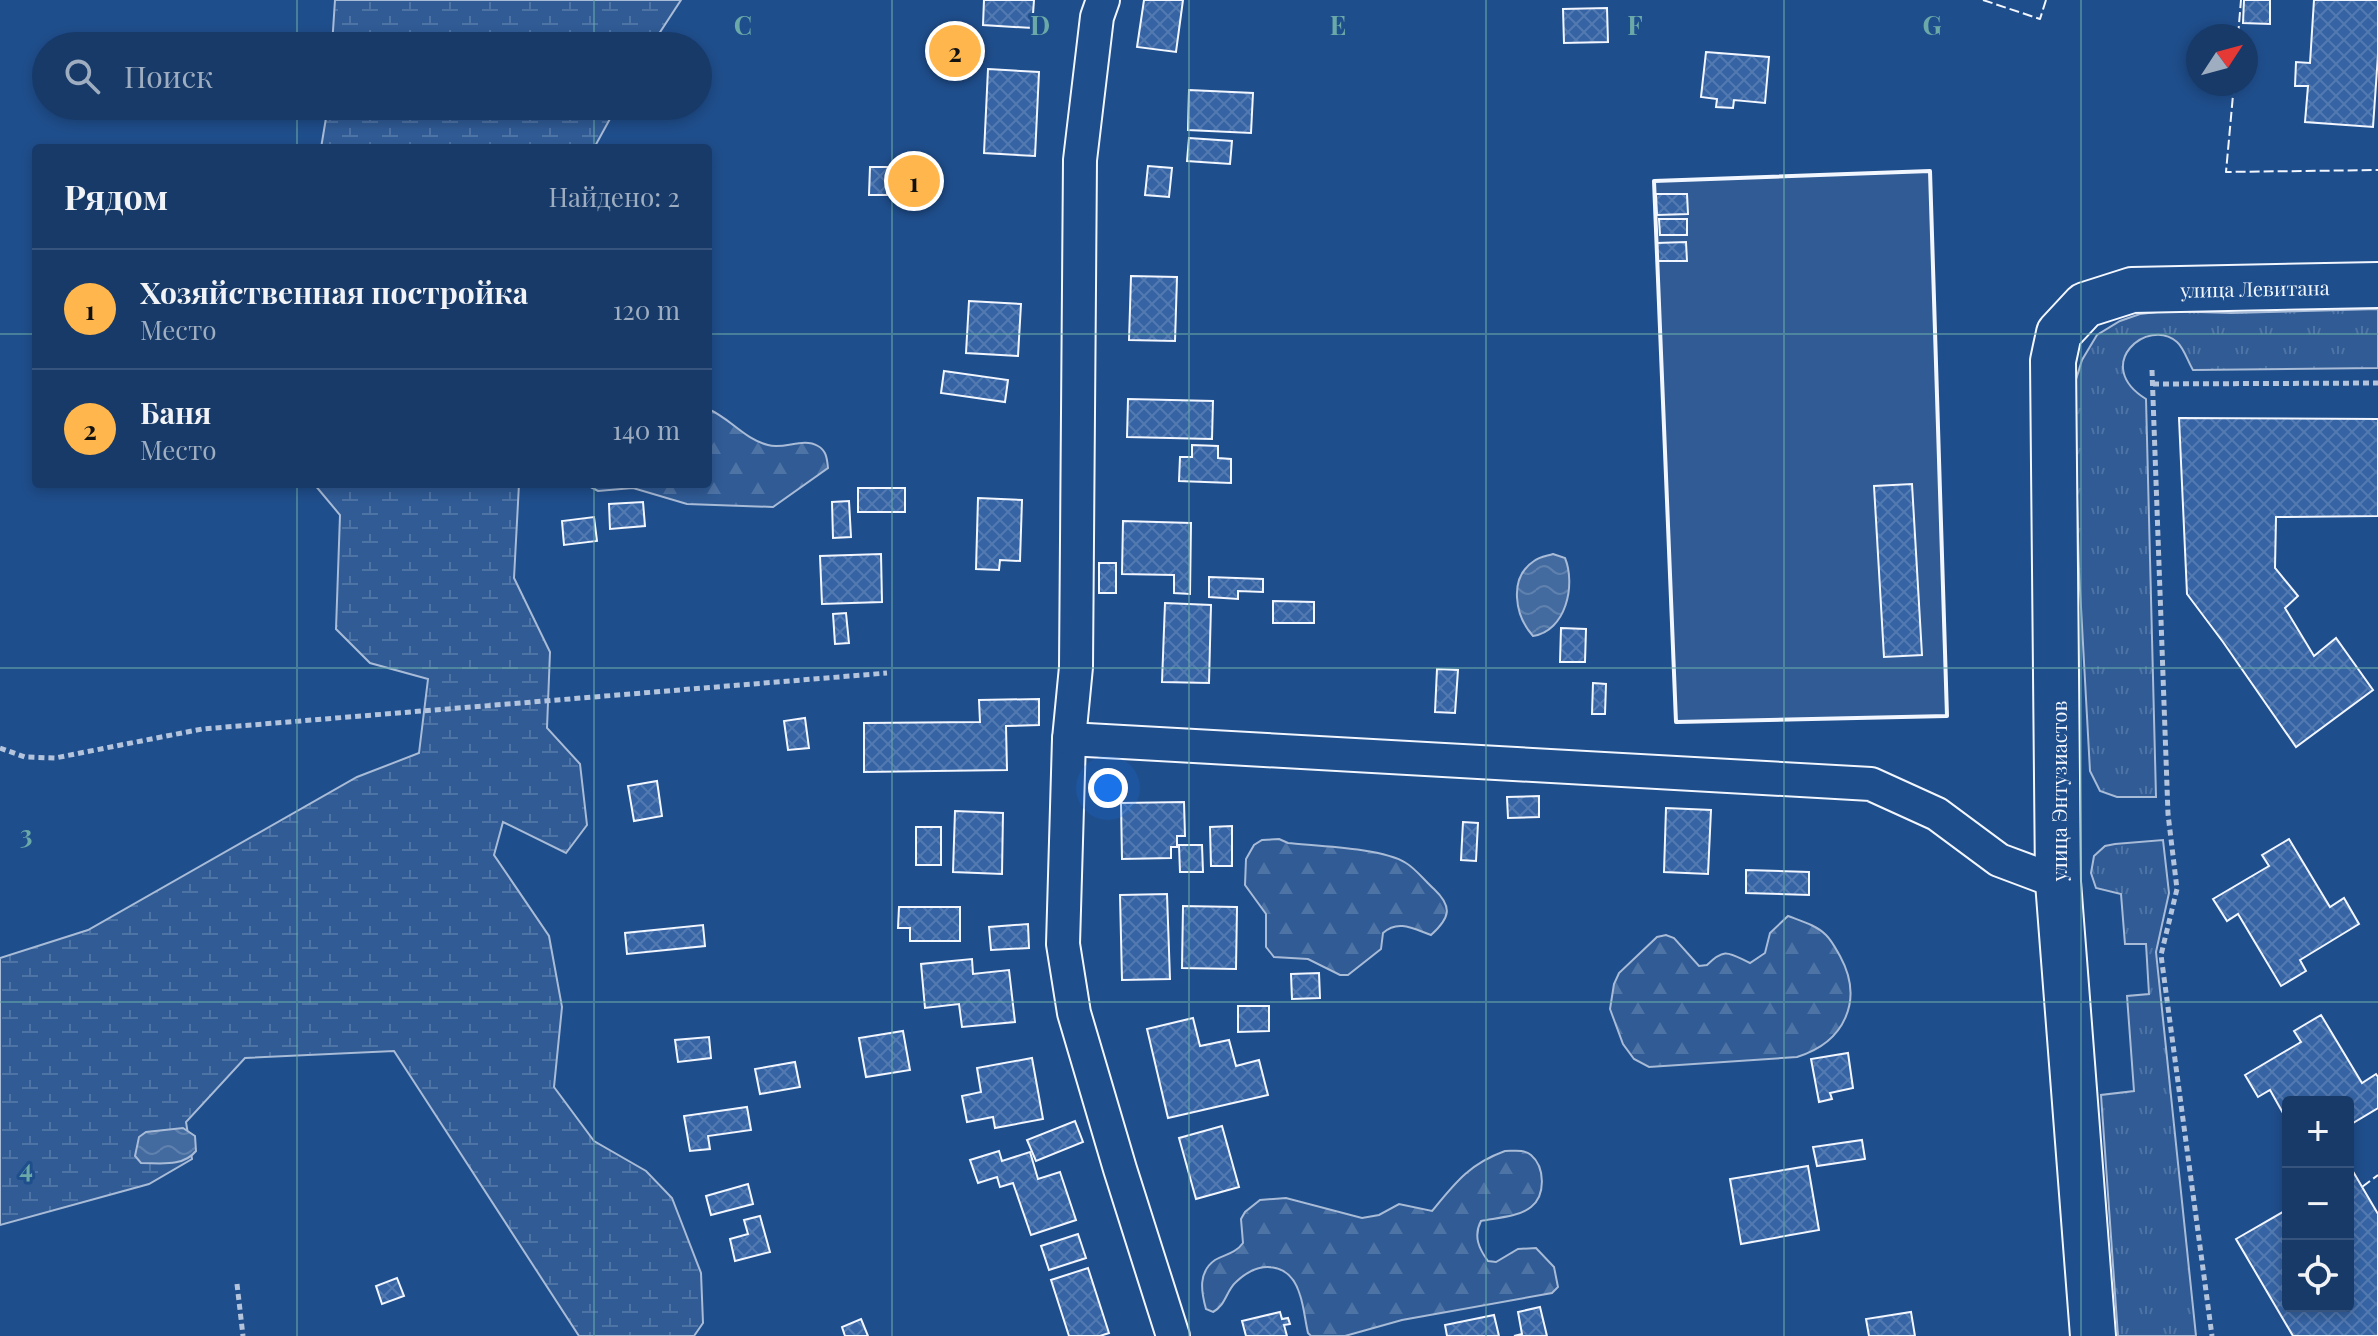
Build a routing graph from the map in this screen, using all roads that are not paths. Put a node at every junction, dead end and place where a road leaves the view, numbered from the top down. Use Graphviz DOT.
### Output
graph roads {
  1 [pos="1103,0"];
  2 [pos="2378,285"];
  3 [pos="2132,290"];
  4 [pos="1069,739"];
  5 [pos="2058,882"];
  6 [pos="1173,1336"];
  7 [pos="2093,1336"];
  1 -- 4 [label="street"];
  2 -- 3 [label="main road, улица Левитана"];
  3 -- 5 [label="main road, улица Энтузиастов"];
  4 -- 5 [label="street"];
  4 -- 6 [label="street"];
  5 -- 7 [label="main road, улица Энтузиастов"];
}
